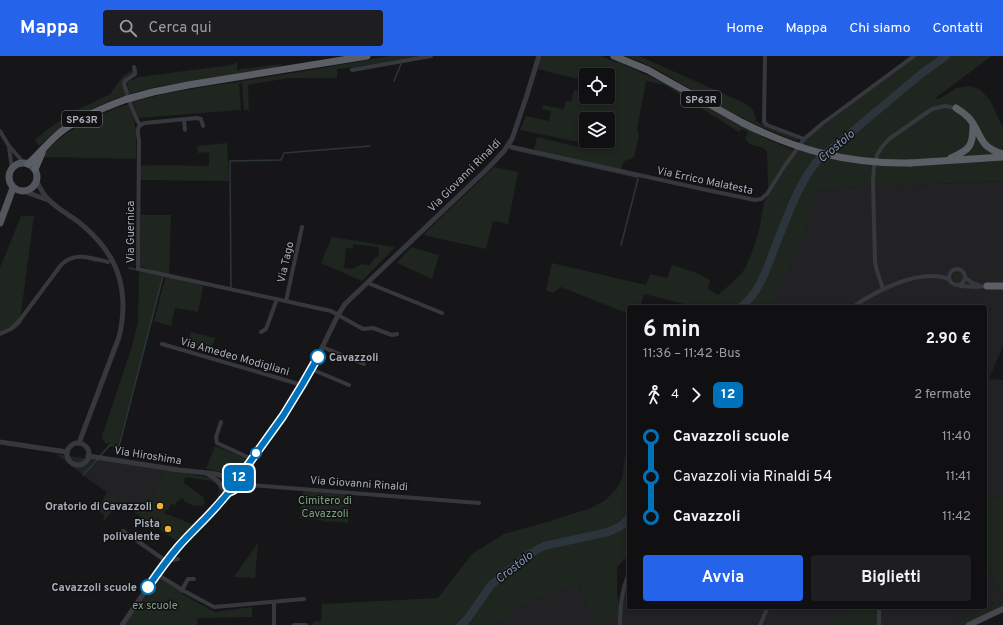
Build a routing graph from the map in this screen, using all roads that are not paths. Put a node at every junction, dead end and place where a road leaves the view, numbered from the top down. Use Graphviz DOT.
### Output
graph roads {
  1 [pos="367,56"];
  2 [pos="431,56"];
  3 [pos="614,56"];
  4 [pos="764,56"];
  5 [pos="914,56"];
  6 [pos="539,57"];
  7 [pos="134,67"];
  8 [pos="352,70"];
  9 [pos="129,98"];
  10 [pos="956,108"];
  11 [pos="184,119"];
  12 [pos="973,124"];
  13 [pos="140,125"];
  14 [pos="203,126"];
  15 [pos="185,130"];
  16 [pos="0,131"];
  17 [pos="804,139"];
  18 [pos="9,146"];
  19 [pos="508,146"];
  20 [pos="44,149"];
  21 [pos="1003,154"];
  22 [pos="1003,157"];
  23 [pos="945,160"];
  24 [pos="26,164"];
  25 [pos="12,168"];
  26 [pos="35,169"];
  27 [pos="37,182"];
  28 [pos="13,188"];
  29 [pos="26,192"];
  30 [pos="49,200"];
  31 [pos="0,223"];
  32 [pos="302,227"];
  33 [pos="108,262"];
  34 [pos="950,274"];
  35 [pos="936,276"];
  36 [pos="966,278"];
  37 [pos="949,279"];
  38 [pos="368,283"];
  39 [pos="960,286"];
  40 [pos="987,286"];
  41 [pos="1003,286"];
  42 [pos="883,289"];
  43 [pos="277,299"];
  44 [pos="286,301"];
  45 [pos="856,305"];
  46 [pos="442,314"];
  47 [pos="338,315"];
  48 [pos="261,332"];
  49 [pos="0,334"];
  50 [pos="397,334"];
  51 [pos="162,344"];
  52 [pos="322,347"];
  53 [pos="364,364"];
  54 [pos="311,369"];
  55 [pos="302,385"];
  56 [pos="349,385"];
  57 [pos="221,422"];
  58 [pos="0,442"];
  59 [pos="79,443"];
  60 [pos="67,452"];
  61 [pos="88,456"];
  62 [pos="252,459"];
  63 [pos="205,473"];
  64 [pos="225,478"];
  65 [pos="236,480"];
  66 [pos="225,489"];
  67 [pos="479,503"];
  68 [pos="123,531"];
  69 [pos="178,559"];
  70 [pos="166,561"];
  71 [pos="157,574"];
  72 [pos="627,579"];
  73 [pos="194,580"];
  74 [pos="182,590"];
  75 [pos="304,600"];
  76 [pos="274,602"];
  77 [pos="767,609"];
  78 [pos="879,609"];
  79 [pos="1003,609"];
  80 [pos="122,625"];
  81 [pos="274,625"];
  82 [pos="294,625"];
  83 [pos="306,625"];
  84 [pos="620,625"];
  85 [pos="760,625"];
  86 [pos="879,625"];
  87 [pos="969,625"];
  1 -- 9 [label="highway, SP63R"];
  2 -- 8 [label="street"];
  3 -- 23 [label="highway, SP63R, bridge"];
  4 -- 17 [label="street"];
  5 -- 17 [label="street, Via Errico Malatesta"];
  6 -- 19 [label="street, Via Giovanni Rinaldi"];
  7 -- 9 [label="street"];
  9 -- 13 [label="street"];
  9 -- 20 [label="highway, SP63R"];
  10 -- 12 [label="highway"];
  10 -- 42 [label="street"];
  11 -- 13 [label="street"];
  11 -- 14 [label="street"];
  11 -- 15 [label="street"];
  12 -- 21 [label="highway"];
  12 -- 23 [label="highway"];
  13 -- 43 [label="street, Via Guernica"];
  16 -- 18 [label="street"];
  17 -- 19 [label="street, Via Errico Malatesta"];
  18 -- 24 [label="street"];
  18 -- 25 [label="street"];
  19 -- 38 [label="street, Via Giovanni Rinaldi"];
  20 -- 24 [label="highway"];
  20 -- 26 [label="highway"];
  22 -- 23 [label="highway, SP63R"];
  24 -- 25 [label="main road"];
  24 -- 26 [label="main road"];
  25 -- 28 [label="main road"];
  26 -- 27 [label="main road"];
  27 -- 29 [label="main road"];
  27 -- 30 [label="street"];
  28 -- 29 [label="main road"];
  28 -- 31 [label="main road"];
  29 -- 30 [label="street"];
  30 -- 59 [label="street"];
  32 -- 44 [label="street, Via Tago"];
  33 -- 49 [label="street, Via Guernica"];
  34 -- 35 [label="street"];
  34 -- 36 [label="street"];
  34 -- 37 [label="street"];
  35 -- 37 [label="street"];
  35 -- 42 [label="street"];
  36 -- 39 [label="street"];
  36 -- 40 [label="street"];
  37 -- 39 [label="street"];
  38 -- 46 [label="street"];
  38 -- 47 [label="street, Via Giovanni Rinaldi"];
  39 -- 40 [label="street"];
  40 -- 41 [label="highway"];
  42 -- 45 [label="street"];
  43 -- 44 [label="street, Via Guernica"];
  43 -- 48 [label="street"];
  44 -- 47 [label="street, Via Guernica"];
  47 -- 50 [label="street, Via Guernica"];
  47 -- 52 [label="street, Via Giovanni Rinaldi"];
  51 -- 55 [label="street, Via Amedeo Modigliani"];
  52 -- 53 [label="street"];
  52 -- 54 [label="street, Via Giovanni Rinaldi"];
  54 -- 55 [label="street, Via Giovanni Rinaldi"];
  54 -- 56 [label="street"];
  55 -- 62 [label="street, Via Giovanni Rinaldi"];
  57 -- 62 [label="street"];
  58 -- 60 [label="street"];
  59 -- 60 [label="street"];
  59 -- 61 [label="street"];
  60 -- 61 [label="street"];
  61 -- 63 [label="street, Via Hiroshima"];
  62 -- 65 [label="street, Via Giovanni Rinaldi"];
  63 -- 64 [label="street, Via Hiroshima"];
  63 -- 66 [label="street, Via Hiroshima"];
  64 -- 65 [label="street, Via Giovanni Rinaldi"];
  64 -- 66 [label="street"];
  65 -- 66 [label="street, Via Giovanni Rinaldi"];
  65 -- 67 [label="street, Via Giovanni Rinaldi"];
  66 -- 70 [label="street"];
  68 -- 70 [label="street"];
  69 -- 70 [label="street"];
  70 -- 71 [label="street"];
  71 -- 74 [label="street"];
  71 -- 80 [label="street"];
  72 -- 84 [label="street"];
  73 -- 74 [label="street"];
  74 -- 76 [label="street"];
  75 -- 76 [label="street"];
  76 -- 81 [label="street"];
  77 -- 85 [label="street"];
  78 -- 86 [label="street"];
  79 -- 87 [label="main road"];
  82 -- 83 [label="street"];
}
